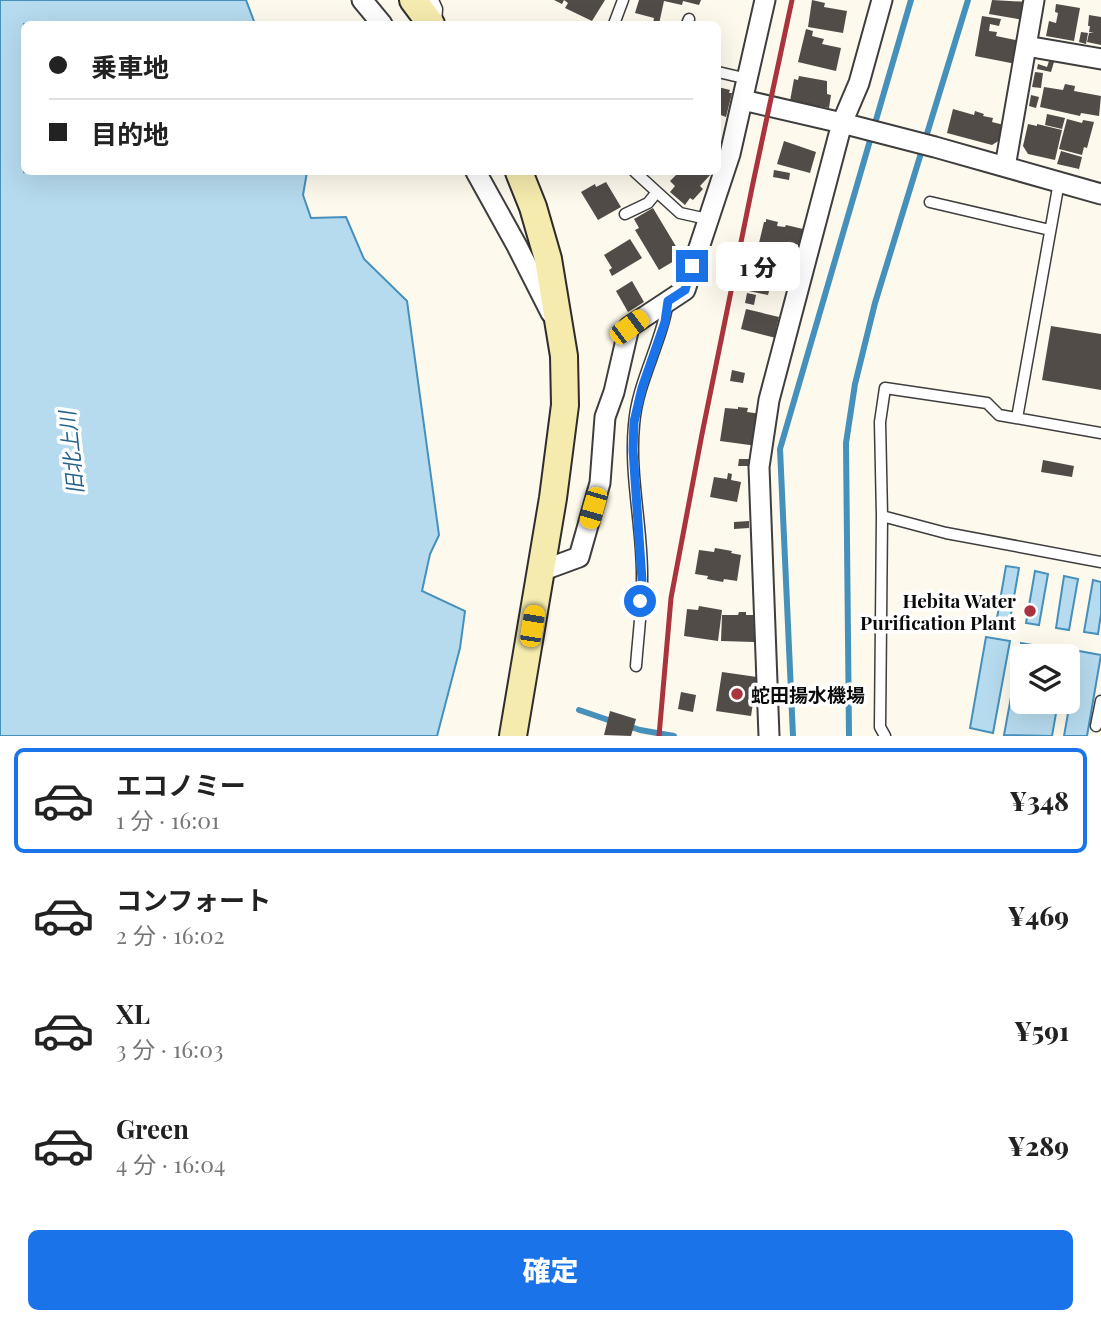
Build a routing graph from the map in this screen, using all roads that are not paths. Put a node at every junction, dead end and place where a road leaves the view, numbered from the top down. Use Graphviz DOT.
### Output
graph roads {
  1 [pos="362,0"];
  2 [pos="413,0"];
  3 [pos="433,0"];
  4 [pos="623,0"];
  5 [pos="765,0"];
  6 [pos="882,0"];
  7 [pos="1034,0"];
  8 [pos="380,21"];
  9 [pos="430,21"];
  10 [pos="434,21"];
  11 [pos="615,21"];
  12 [pos="1026,46"];
  13 [pos="1101,59"];
  14 [pos="721,73"];
  15 [pos="748,79"];
  16 [pos="743,100"];
  17 [pos="842,123"];
  18 [pos="1005,167"];
  19 [pos="478,175"];
  20 [pos="520,175"];
  21 [pos="638,175"];
  22 [pos="1059,182"];
  23 [pos="657,192"];
  24 [pos="1101,194"];
  25 [pos="930,202"];
  26 [pos="625,214"];
  27 [pos="707,219"];
  28 [pos="1051,230"];
  29 [pos="668,301"];
  30 [pos="561,332"];
  31 [pos="1017,418"];
  32 [pos="1101,433"];
  33 [pos="882,516"];
  34 [pos="1101,562"];
  35 [pos="541,571"];
  36 [pos="636,666"];
  37 [pos="1101,701"];
  38 [pos="1096,726"];
  39 [pos="513,736"];
  40 [pos="769,736"];
  41 [pos="885,736"];
  1 -- 8 [label="street"];
  2 -- 9 [label="street"];
  3 -- 10 [label="lane"];
  4 -- 11 [label="lane"];
  5 -- 15 [label="street"];
  6 -- 17 [label="street"];
  7 -- 12 [label="street"];
  12 -- 13 [label="street"];
  12 -- 18 [label="street"];
  14 -- 15 [label="lane"];
  15 -- 16 [label="street"];
  16 -- 17 [label="street"];
  16 -- 27 [label="street"];
  17 -- 18 [label="street"];
  17 -- 40 [label="street"];
  18 -- 22 [label="street"];
  19 -- 30 [label="street"];
  20 -- 30 [label="street"];
  21 -- 23 [label="lane"];
  22 -- 24 [label="street"];
  22 -- 28 [label="lane"];
  23 -- 26 [label="lane"];
  23 -- 27 [label="lane"];
  25 -- 28 [label="lane"];
  27 -- 29 [label="street"];
  28 -- 31 [label="lane"];
  29 -- 35 [label="street"];
  29 -- 36 [label="lane"];
  30 -- 35 [label="street"];
  31 -- 32 [label="lane"];
  31 -- 33 [label="lane"];
  33 -- 34 [label="lane"];
  33 -- 41 [label="lane"];
  35 -- 39 [label="street"];
  37 -- 38 [label="lane"];
}
